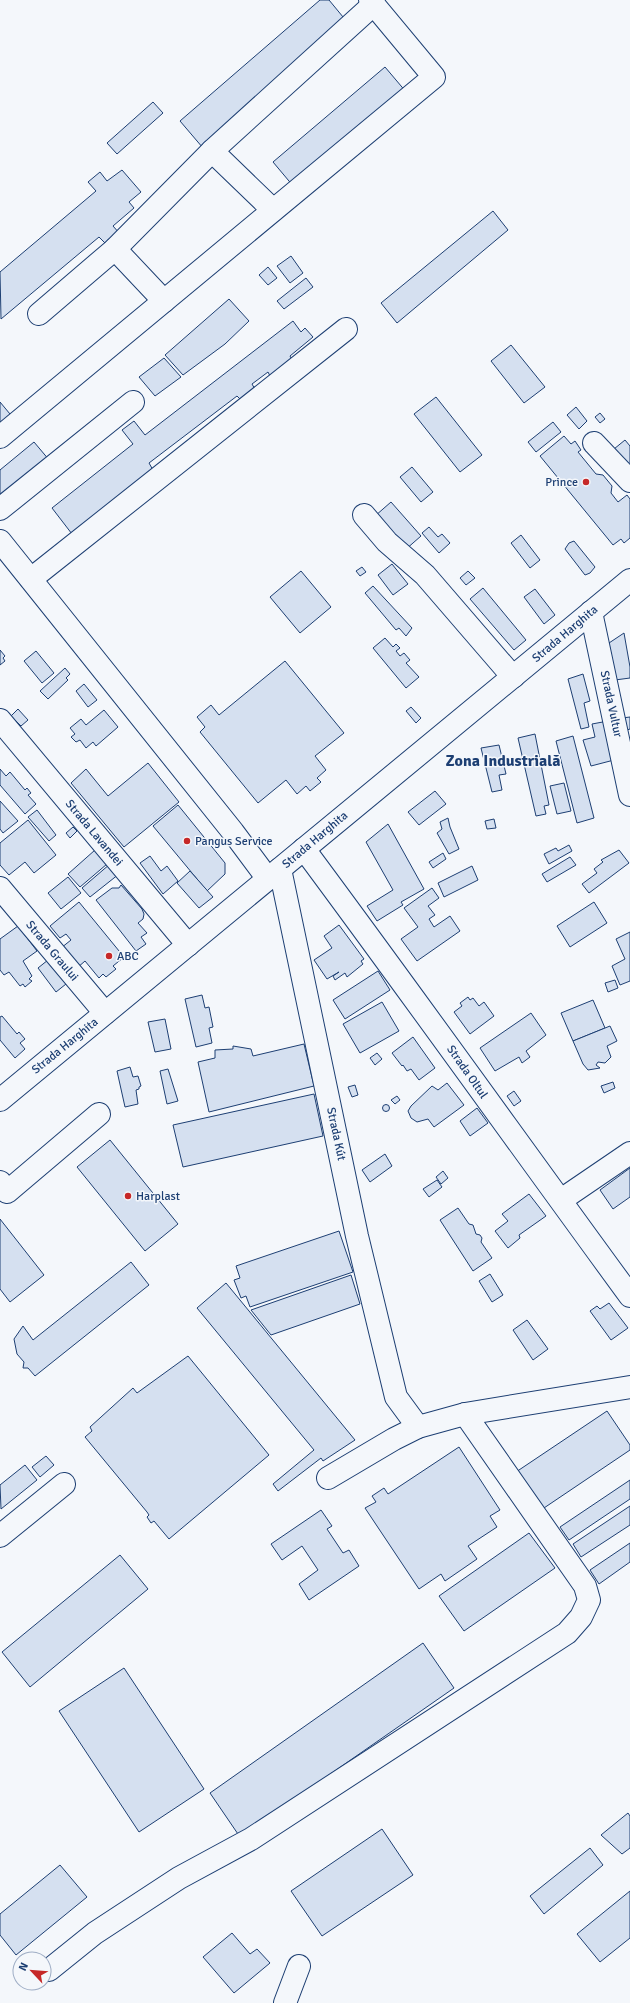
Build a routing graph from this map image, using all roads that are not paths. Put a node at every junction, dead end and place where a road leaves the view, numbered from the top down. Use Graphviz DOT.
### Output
graph roads {
  1 [pos="372,2"];
  2 [pos="212,151"];
  3 [pos="273,210"];
  4 [pos="115,249"];
  5 [pos="164,301"];
  6 [pos="39,314"];
  7 [pos="346,329"];
  8 [pos="132,402"];
  9 [pos="0,437"];
  10 [pos="594,443"];
  11 [pos="630,481"];
  12 [pos="0,510"];
  13 [pos="364,515"];
  14 [pos="0,541"];
  15 [pos="31,579"];
  16 [pos="630,580"];
  17 [pos="591,612"];
  18 [pos="513,677"];
  19 [pos="0,720"];
  20 [pos="630,795"];
  21 [pos="304,849"];
  22 [pos="274,874"];
  23 [pos="0,888"];
  24 [pos="188,945"];
  25 [pos="105,1013"];
  26 [pos="0,1100"];
  27 [pos="99,1114"];
  28 [pos="630,1153"];
  29 [pos="0,1182"];
  30 [pos="561,1200"];
  31 [pos="630,1296"];
  32 [pos="630,1387"];
  33 [pos="396,1397"];
  34 [pos="465,1414"];
  35 [pos="418,1427"];
  36 [pos="394,1439"];
  37 [pos="328,1478"];
  38 [pos="64,1484"];
  39 [pos="0,1536"];
  40 [pos="299,1966"];
  41 [pos="52,1968"];
  42 [pos="285,2003"];
  1 -- 2 [label="street"];
  1 -- 3 [label="street"];
  2 -- 3 [label="street"];
  2 -- 4 [label="street"];
  3 -- 5 [label="street"];
  4 -- 5 [label="street"];
  4 -- 6 [label="street"];
  5 -- 9 [label="street"];
  7 -- 15 [label="street"];
  8 -- 12 [label="street"];
  10 -- 11 [label="street"];
  13 -- 18 [label="street"];
  14 -- 15 [label="street"];
  15 -- 22 [label="street"];
  16 -- 17 [label="street, Strada Harghita"];
  17 -- 18 [label="street, Strada Harghita"];
  17 -- 20 [label="street, Strada Vultur"];
  18 -- 21 [label="street, Strada Harghita"];
  19 -- 24 [label="street, Strada Lavandei"];
  21 -- 22 [label="street, Strada Harghita"];
  21 -- 30 [label="street, Strada Oltul"];
  22 -- 24 [label="street, Strada Harghita"];
  22 -- 33 [label="street, Strada Kút"];
  23 -- 25 [label="street, Strada Graului"];
  24 -- 25 [label="street, Strada Harghita"];
  25 -- 26 [label="street, Strada Harghita"];
  27 -- 29 [label="street"];
  28 -- 30 [label="street"];
  30 -- 31 [label="street, Strada Oltul"];
  32 -- 34 [label="street"];
  33 -- 35 [label="street, Strada Kút"];
  33 -- 36 [label="street, Strada Kút"];
  34 -- 35 [label="street"];
  34 -- 41 [label="street"];
  35 -- 36 [label="street"];
  36 -- 37 [label="street"];
  38 -- 39 [label="street"];
  40 -- 42 [label="street"];
}
